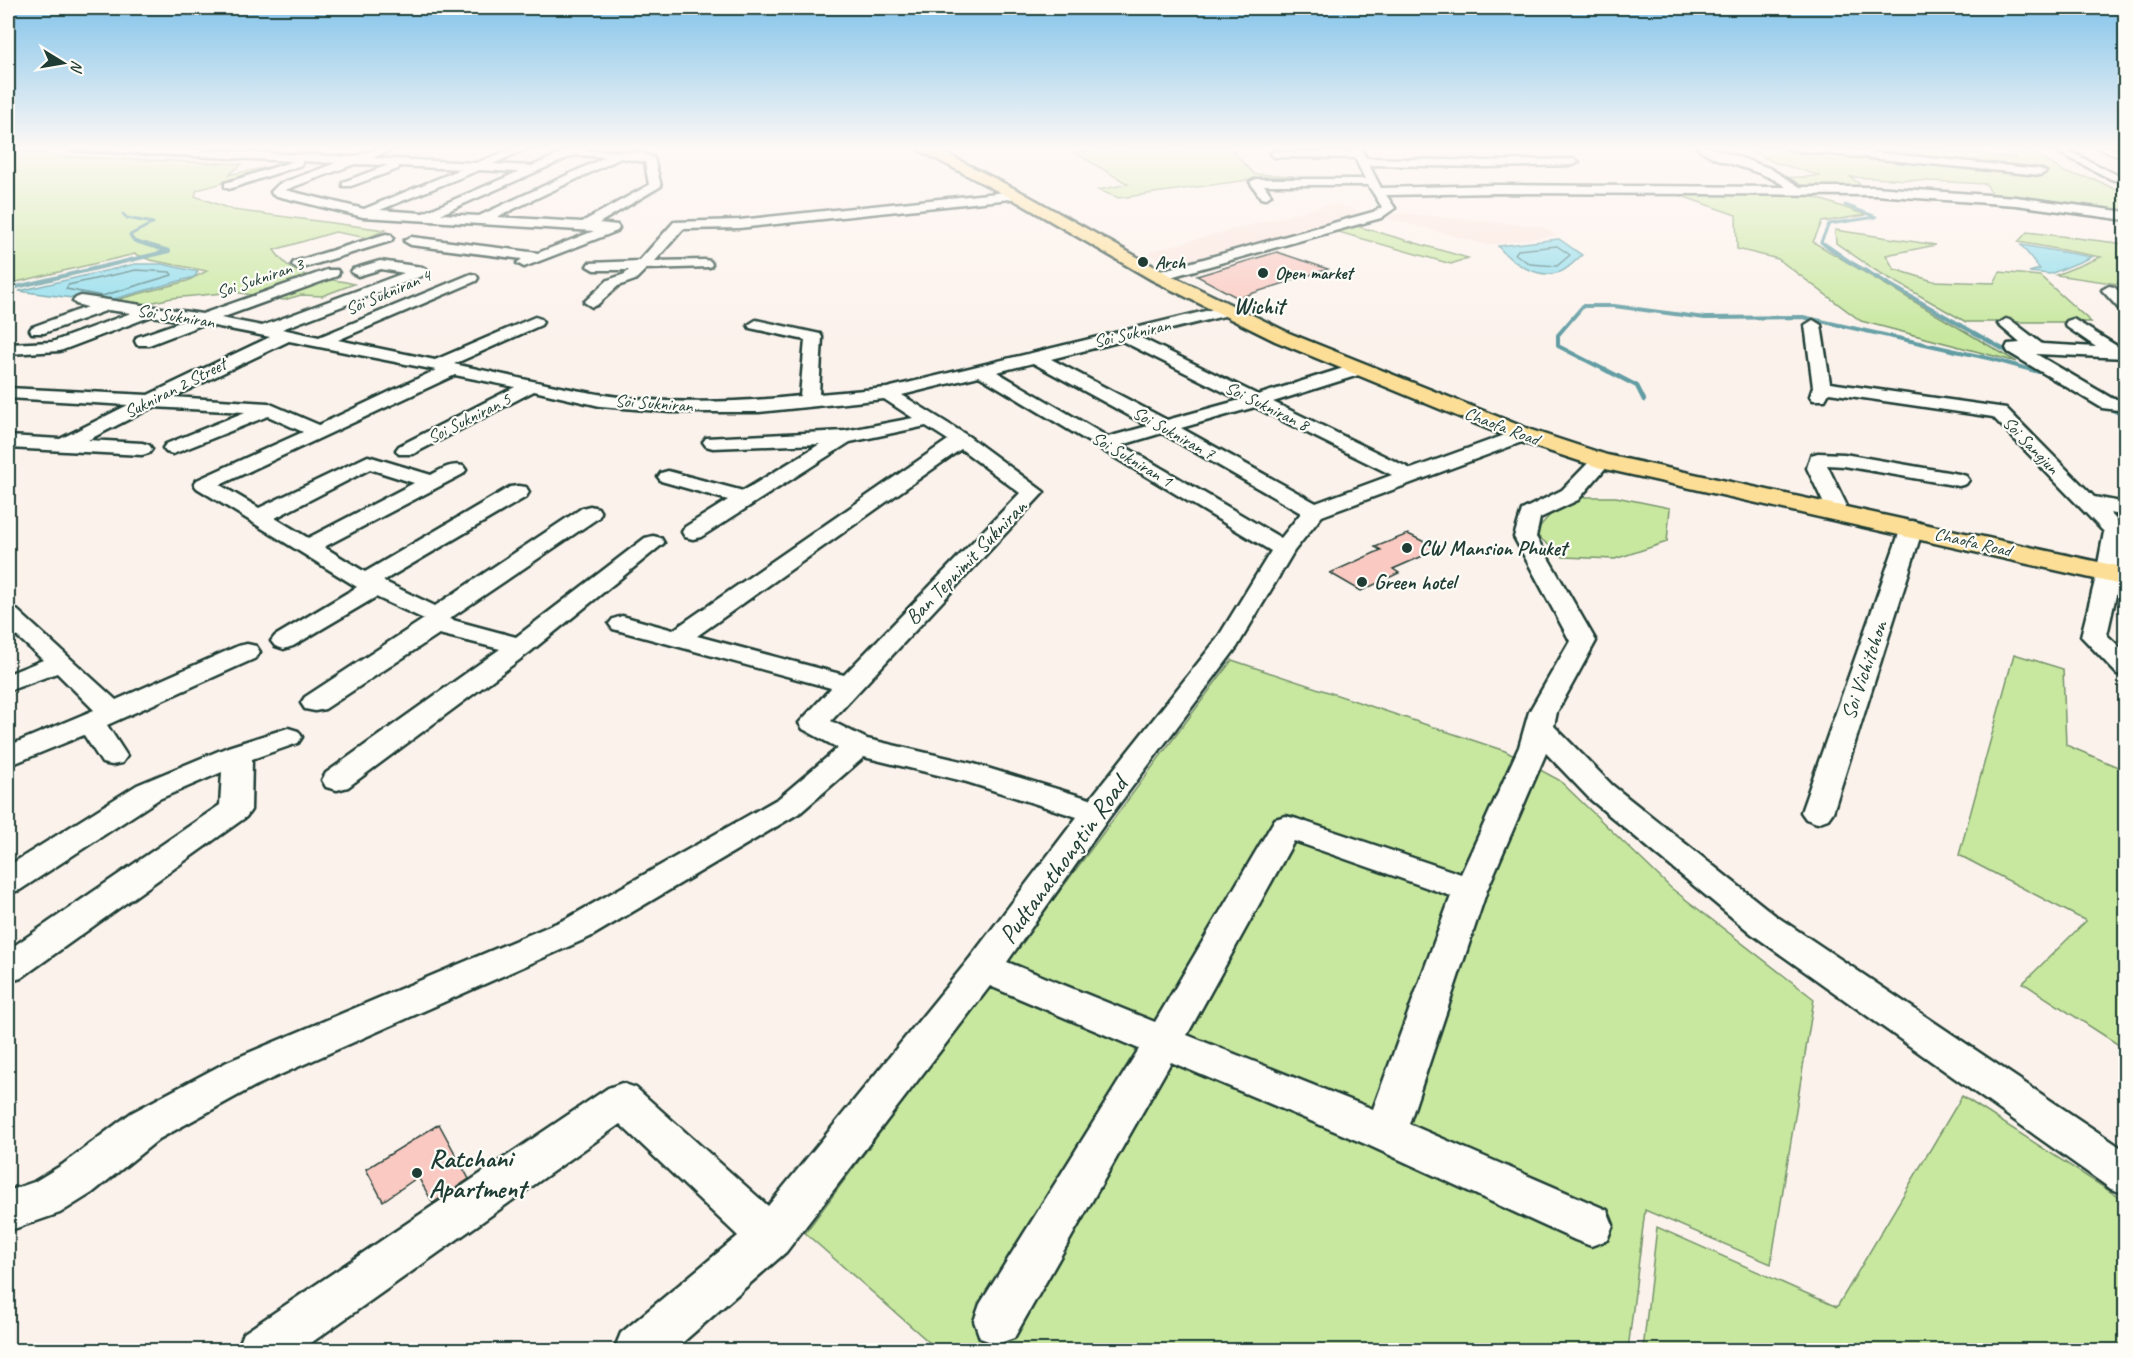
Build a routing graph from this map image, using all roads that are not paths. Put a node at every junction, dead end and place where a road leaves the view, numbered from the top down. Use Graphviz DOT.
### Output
graph roads {
  1 [pos="352,210"];
  2 [pos="369,210"];
  3 [pos="437,210"];
  4 [pos="510,210"];
  5 [pos="611,210"];
  6 [pos="869,210"];
  7 [pos="1045,210"];
  8 [pos="1052,210"];
  9 [pos="1384,210"];
  10 [pos="2083,210"];
  11 [pos="363,213"];
  12 [pos="424,216"];
  13 [pos="2126,216"];
  14 [pos="459,219"];
  15 [pos="543,219"];
  16 [pos="583,226"];
  17 [pos="400,227"];
  18 [pos="477,229"];
  19 [pos="672,234"];
  20 [pos="702,234"];
  21 [pos="386,238"];
  22 [pos="546,241"];
  23 [pos="577,243"];
  24 [pos="448,246"];
  25 [pos="639,249"];
  26 [pos="659,249"];
  27 [pos="683,249"];
  28 [pos="490,250"];
  29 [pos="540,257"];
  30 [pos="524,263"];
  31 [pos="705,264"];
  32 [pos="644,265"];
  33 [pos="594,266"];
  34 [pos="358,272"];
  35 [pos="432,273"];
  36 [pos="1165,274"];
  37 [pos="613,283"];
  38 [pos="645,283"];
  39 [pos="2109,290"];
  40 [pos="81,301"];
  41 [pos="592,302"];
  42 [pos="106,305"];
  43 [pos="2126,308"];
  44 [pos="1226,311"];
  45 [pos="150,312"];
  46 [pos="201,319"];
  47 [pos="535,322"];
  48 [pos="2006,324"];
  49 [pos="2073,324"];
  50 [pos="756,325"];
  51 [pos="1814,326"];
  52 [pos="38,330"];
  53 [pos="263,331"];
  54 [pos="1122,335"];
  55 [pos="286,336"];
  56 [pos="143,341"];
  57 [pos="320,342"];
  58 [pos="8,349"];
  59 [pos="2038,349"];
  60 [pos="2123,355"];
  61 [pos="1033,356"];
  62 [pos="453,369"];
  63 [pos="980,369"];
  64 [pos="1359,369"];
  65 [pos="531,386"];
  66 [pos="8,393"];
  67 [pos="887,393"];
  68 [pos="149,400"];
  69 [pos="1257,401"];
  70 [pos="808,402"];
  71 [pos="2126,405"];
  72 [pos="257,407"];
  73 [pos="374,418"];
  74 [pos="930,420"];
  75 [pos="1166,428"];
  76 [pos="319,432"];
  77 [pos="1523,435"];
  78 [pos="844,437"];
  79 [pos="961,440"];
  80 [pos="8,442"];
  81 [pos="713,442"];
  82 [pos="1107,443"];
  83 [pos="65,444"];
  84 [pos="173,448"];
  85 [pos="142,449"];
  86 [pos="406,450"];
  87 [pos="1601,461"];
  88 [pos="456,470"];
  89 [pos="668,477"];
  90 [pos="1412,477"];
  91 [pos="1959,480"];
  92 [pos="432,482"];
  93 [pos="518,492"];
  94 [pos="747,499"];
  95 [pos="2086,502"];
  96 [pos="1835,504"];
  97 [pos="2126,510"];
  98 [pos="1314,512"];
  99 [pos="590,513"];
  100 [pos="257,518"];
  101 [pos="1912,528"];
  102 [pos="693,532"];
  103 [pos="653,543"];
  104 [pos="309,546"];
  105 [pos="1284,549"];
  106 [pos="2117,570"];
  107 [pos="370,584"];
  108 [pos="8,615"];
  109 [pos="436,620"];
  110 [pos="622,624"];
  111 [pos="678,638"];
  112 [pos="284,641"];
  113 [pos="521,646"];
  114 [pos="247,652"];
  115 [pos="61,662"];
  116 [pos="2126,669"];
  117 [pos="8,683"];
  118 [pos="848,684"];
  119 [pos="315,704"];
  120 [pos="101,717"];
  121 [pos="1538,727"];
  122 [pos="288,737"];
  123 [pos="858,746"];
  124 [pos="238,754"];
  125 [pos="112,756"];
  126 [pos="8,757"];
  127 [pos="337,780"];
  128 [pos="1098,812"];
  129 [pos="1817,812"];
  130 [pos="8,881"];
  131 [pos="1470,890"];
  132 [pos="8,968"];
  133 [pos="984,968"];
  134 [pos="1163,1042"];
  135 [pos="1385,1133"];
  136 [pos="2126,1175"];
  137 [pos="8,1211"];
  138 [pos="1591,1225"];
  139 [pos="770,1237"];
  140 [pos="997,1321"];
  141 [pos="261,1350"];
  142 [pos="638,1350"];
  1 -- 11 [label="street"];
  2 -- 11 [label="street"];
  3 -- 12 [label="street"];
  4 -- 18 [label="street"];
  5 -- 16 [label="street"];
  6 -- 19 [label="street"];
  7 -- 36 [label="main road, Chaofa Road"];
  8 -- 36 [label="main road, Chaofa Road"];
  9 -- 36 [label="street"];
  10 -- 13 [label="street"];
  11 -- 12 [label="street"];
  12 -- 14 [label="street"];
  12 -- 17 [label="street"];
  14 -- 18 [label="street"];
  14 -- 24 [label="street"];
  15 -- 16 [label="street"];
  15 -- 18 [label="street"];
  15 -- 28 [label="street"];
  16 -- 23 [label="street"];
  18 -- 24 [label="street"];
  19 -- 20 [label="street"];
  19 -- 26 [label="street"];
  21 -- 46 [label="street, Soi Sukniran 3"];
  22 -- 23 [label="street"];
  23 -- 29 [label="street"];
  24 -- 28 [label="street"];
  25 -- 26 [label="street"];
  26 -- 27 [label="street"];
  26 -- 32 [label="street"];
  28 -- 29 [label="street"];
  29 -- 30 [label="street"];
  31 -- 32 [label="street"];
  32 -- 33 [label="street"];
  32 -- 37 [label="street"];
  34 -- 35 [label="street"];
  35 -- 53 [label="street"];
  35 -- 57 [label="street, Soi Sukniran 4"];
  36 -- 44 [label="main road, Chaofa Road"];
  36 -- 96 [label="main road, Chaofa Road"];
  37 -- 38 [label="street"];
  37 -- 41 [label="street"];
  39 -- 43 [label="street"];
  40 -- 42 [label="street, Soi Sukniran"];
  42 -- 45 [label="street, Soi Sukniran"];
  42 -- 52 [label="street"];
  44 -- 54 [label="street, Soi Sukniran"];
  44 -- 64 [label="main road, Chaofa Road"];
  45 -- 46 [label="street, Soi Sukniran"];
  45 -- 58 [label="street"];
  46 -- 53 [label="street, Soi Sukniran"];
  46 -- 56 [label="street, Soi Sukniran 3"];
  47 -- 62 [label="street"];
  48 -- 59 [label="street"];
  49 -- 60 [label="street"];
  50 -- 70 [label="street"];
  51 -- 95 [label="street, Soi Sangjun"];
  53 -- 55 [label="street, Soi Sukniran"];
  54 -- 61 [label="street, Soi Sukniran"];
  54 -- 69 [label="street, Soi Sukniran 8"];
  55 -- 57 [label="street, Soi Sukniran"];
  55 -- 68 [label="street, Sukniran 2 Street"];
  57 -- 62 [label="street, Soi Sukniran"];
  59 -- 60 [label="street"];
  59 -- 71 [label="street"];
  61 -- 63 [label="street, Soi Sukniran"];
  61 -- 75 [label="street, Soi Sukniran 7"];
  62 -- 65 [label="street, Soi Sukniran"];
  62 -- 73 [label="street"];
  62 -- 76 [label="street"];
  63 -- 67 [label="street, Soi Sukniran"];
  63 -- 82 [label="street, Soi Sukniran 1"];
  64 -- 69 [label="street"];
  64 -- 77 [label="main road, Chaofa Road"];
  65 -- 70 [label="street, Soi Sukniran"];
  65 -- 86 [label="street, Soi Sukniran 5"];
  66 -- 68 [label="street"];
  67 -- 70 [label="street, Soi Sukniran"];
  67 -- 74 [label="street, Ban Tepnimit Sukniran"];
  68 -- 72 [label="street"];
  68 -- 83 [label="street, Sukniran 2 Street"];
  69 -- 75 [label="street"];
  69 -- 90 [label="street, Soi Sukniran 8"];
  74 -- 78 [label="street"];
  74 -- 79 [label="street, Ban Tepnimit Sukniran"];
  75 -- 82 [label="street"];
  75 -- 98 [label="street, Soi Sukniran 7"];
  76 -- 84 [label="street"];
  76 -- 100 [label="street"];
  77 -- 87 [label="main road, Chaofa Road"];
  77 -- 90 [label="street"];
  78 -- 81 [label="street"];
  78 -- 94 [label="street"];
  79 -- 111 [label="street"];
  79 -- 118 [label="street, Ban Tepnimit Sukniran"];
  80 -- 83 [label="street"];
  82 -- 105 [label="street, Soi Sukniran 1"];
  83 -- 85 [label="street"];
  87 -- 101 [label="main road, Chaofa Road"];
  87 -- 121 [label="street"];
  88 -- 92 [label="street"];
  89 -- 94 [label="street"];
  90 -- 98 [label="street"];
  91 -- 96 [label="street"];
  92 -- 100 [label="street"];
  92 -- 104 [label="street"];
  93 -- 107 [label="street"];
  94 -- 102 [label="street"];
  95 -- 97 [label="street"];
  95 -- 106 [label="street, Soi Sangjun"];
  96 -- 106 [label="main road, Chaofa Road"];
  98 -- 105 [label="street, Pudtanathongtin Road"];
  99 -- 109 [label="street"];
  100 -- 104 [label="street"];
  101 -- 106 [label="main road, Chaofa Road"];
  101 -- 129 [label="street, Soi Vichitchon"];
  103 -- 113 [label="street"];
  104 -- 107 [label="street"];
  105 -- 128 [label="street, Pudtanathongtin Road"];
  106 -- 116 [label="street"];
  107 -- 109 [label="street"];
  107 -- 112 [label="street"];
  108 -- 115 [label="street"];
  109 -- 113 [label="street"];
  109 -- 119 [label="street"];
  110 -- 111 [label="street"];
  111 -- 118 [label="street"];
  113 -- 127 [label="street"];
  114 -- 120 [label="street"];
  115 -- 117 [label="street"];
  115 -- 120 [label="street"];
  118 -- 123 [label="street, Ban Tepnimit Sukniran"];
  120 -- 125 [label="street"];
  120 -- 126 [label="street"];
  121 -- 131 [label="street"];
  121 -- 136 [label="street"];
  122 -- 124 [label="street"];
  123 -- 128 [label="street"];
  123 -- 137 [label="street"];
  124 -- 130 [label="street"];
  124 -- 132 [label="street"];
  128 -- 133 [label="street, Pudtanathongtin Road"];
  131 -- 134 [label="street"];
  131 -- 135 [label="street"];
  133 -- 134 [label="street"];
  133 -- 139 [label="street, Pudtanathongtin Road"];
  134 -- 135 [label="street"];
  134 -- 140 [label="street"];
  135 -- 138 [label="street"];
  139 -- 141 [label="street"];
  139 -- 142 [label="street, Pudtanathongtin Road"];
}
